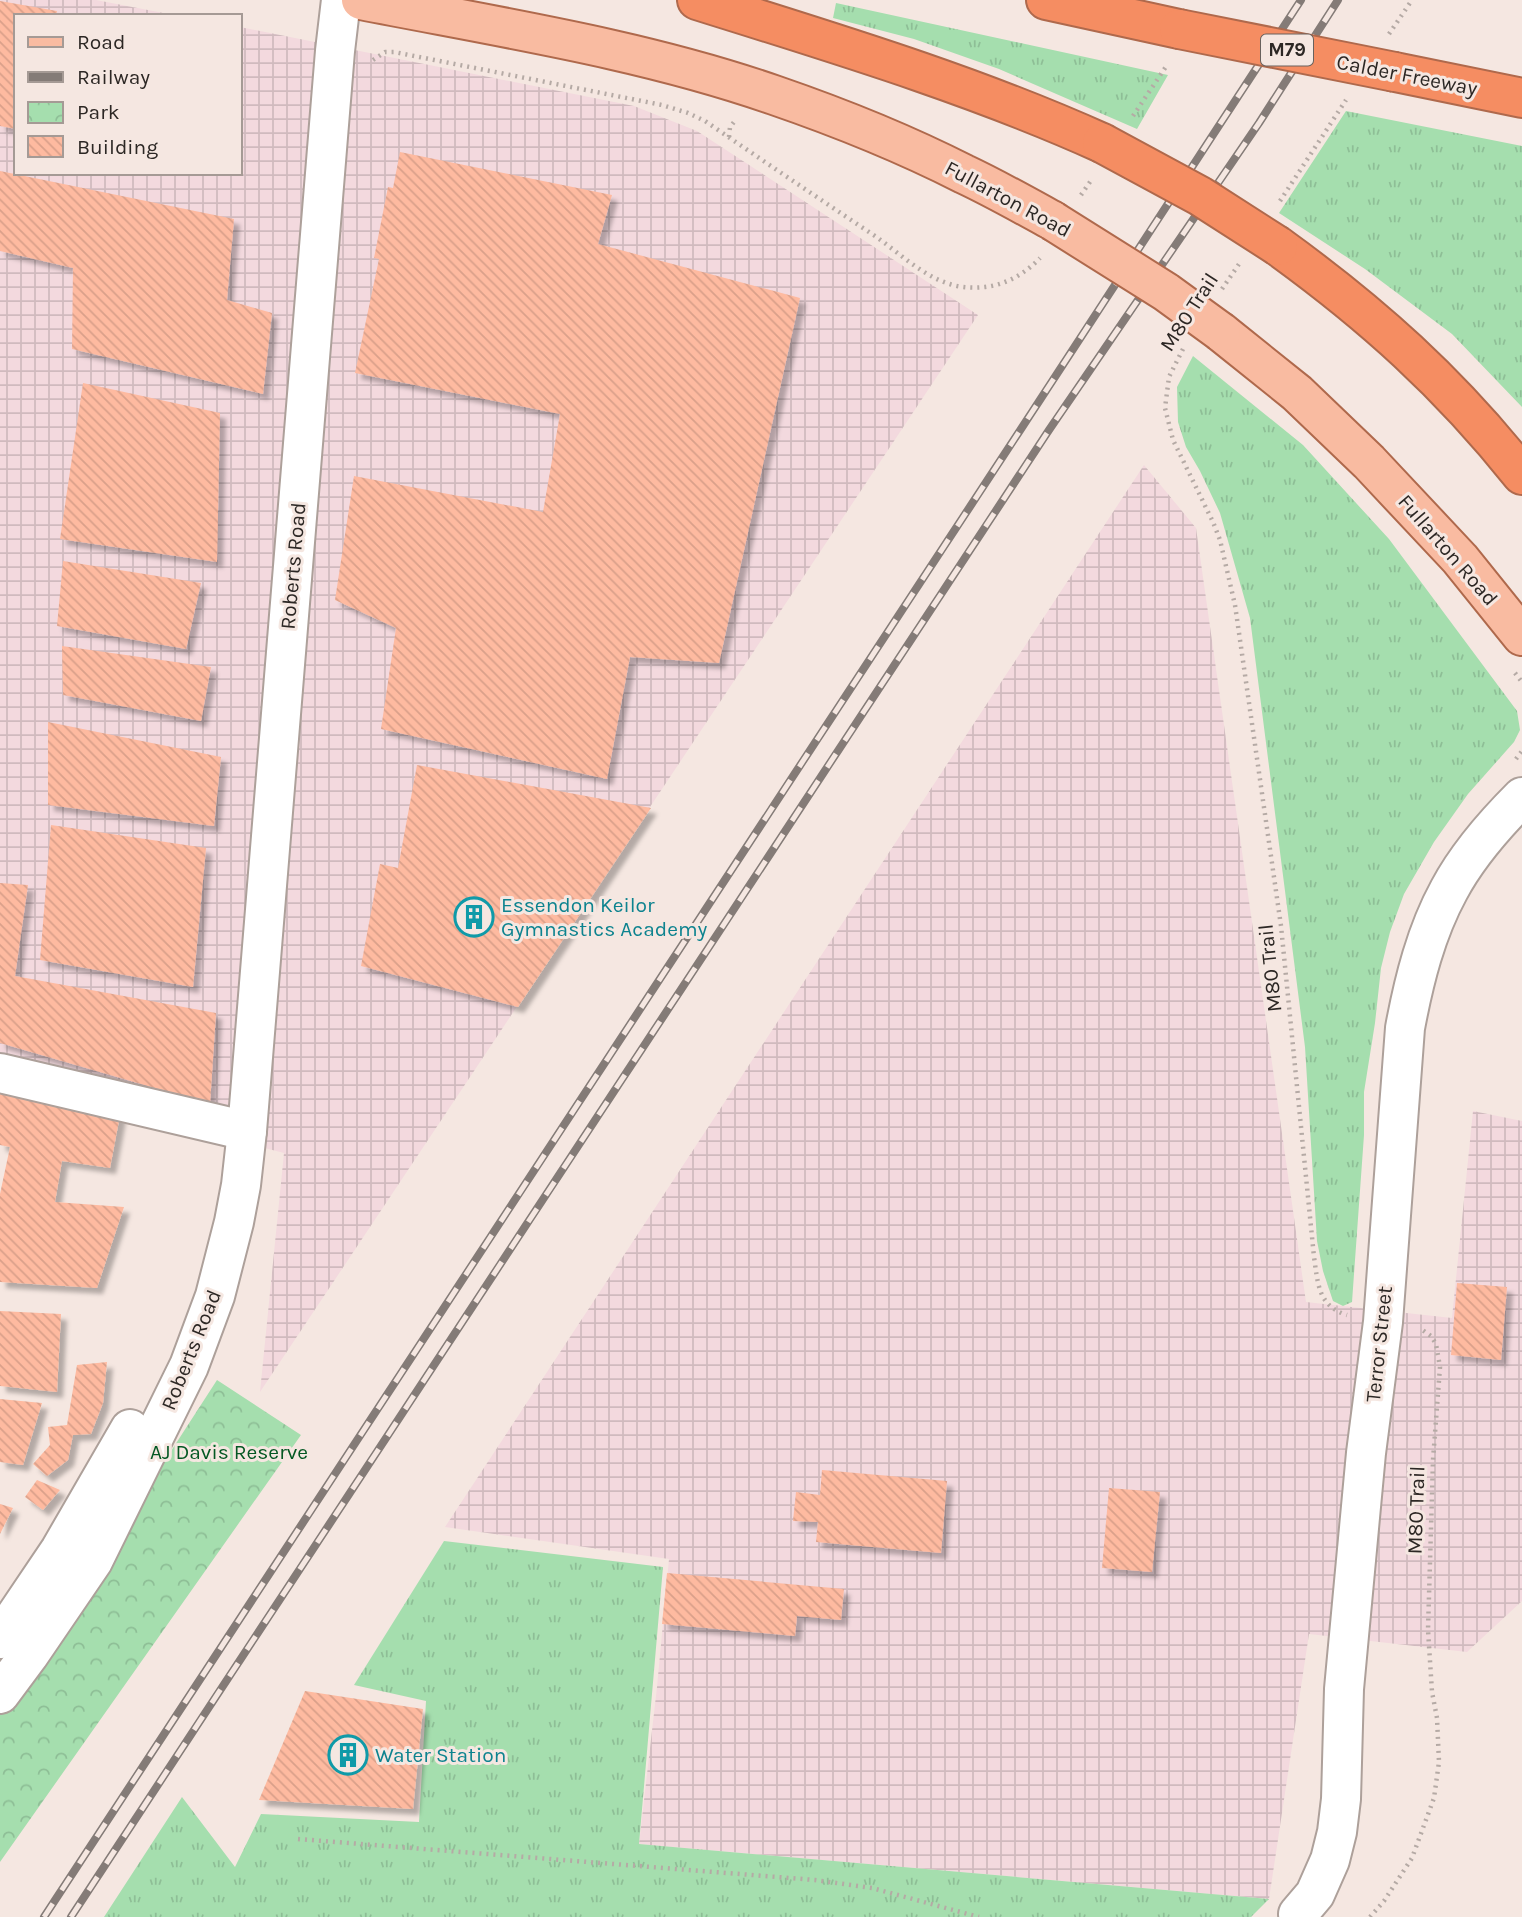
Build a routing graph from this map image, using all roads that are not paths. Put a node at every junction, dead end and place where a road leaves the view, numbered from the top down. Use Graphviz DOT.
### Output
graph roads {
  1 [pos="341,0"];
  2 [pos="361,0"];
  3 [pos="697,0"];
  4 [pos="1046,0"];
  5 [pos="1522,98"];
  6 [pos="1522,475"];
  7 [pos="1522,636"];
  8 [pos="1522,797"];
  9 [pos="0,1073"];
  10 [pos="247,1131"];
  11 [pos="0,1639"];
  12 [pos="0,1694"];
  13 [pos="1298,1914"];
  1 -- 10 [label="street, Roberts Road"];
  2 -- 7 [label="main road, Fullarton Road, bridge"];
  3 -- 6 [label="highway, bridge"];
  4 -- 5 [label="highway, Calder Freeway / M79, bridge"];
  8 -- 13 [label="street, Terror Street"];
  9 -- 10 [label="street"];
  10 -- 11 [label="street, Roberts Road"];
  10 -- 12 [label="street, Roberts Road"];
}
